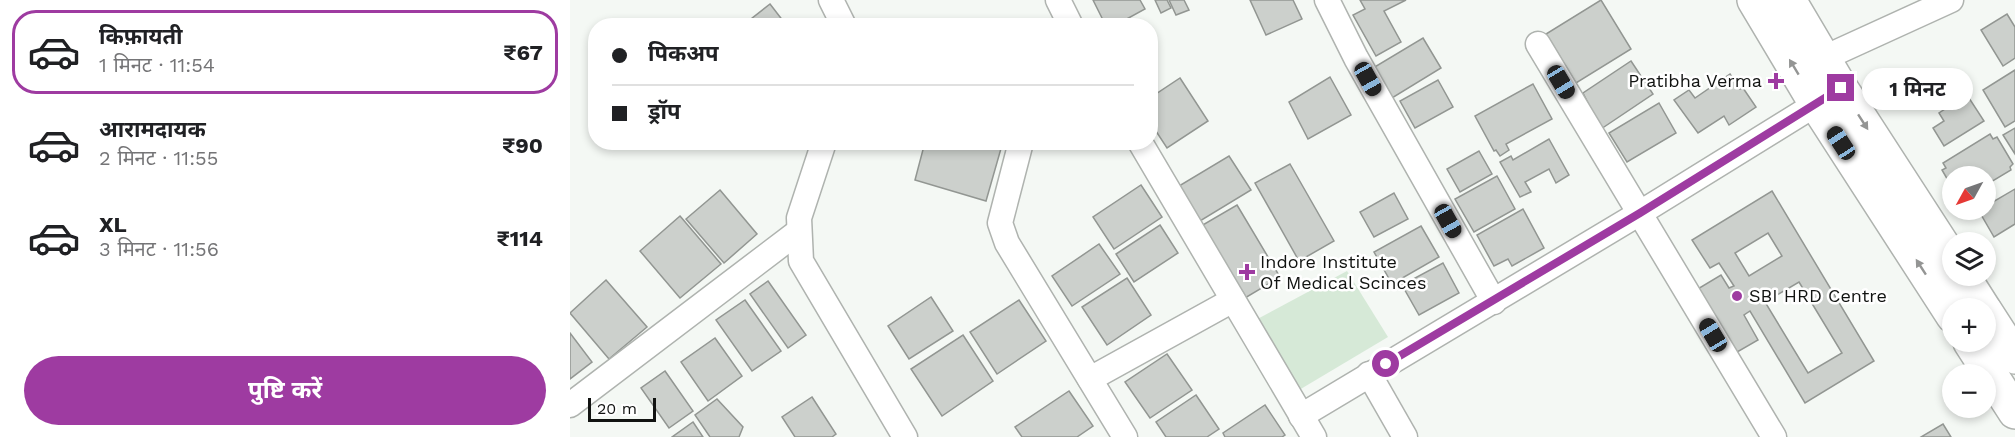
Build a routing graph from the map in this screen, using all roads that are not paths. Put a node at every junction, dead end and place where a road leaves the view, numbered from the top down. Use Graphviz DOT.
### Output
graph roads {
  1 [pos="831,0"];
  2 [pos="1058,0"];
  3 [pos="1327,0"];
  4 [pos="1754,0"];
  5 [pos="1789,0"];
  6 [pos="1951,0"];
  7 [pos="840,18"];
  8 [pos="1067,18"];
  9 [pos="1538,44"];
  10 [pos="1824,58"];
  11 [pos="1829,96"];
  12 [pos="821,150"];
  13 [pos="1019,150"];
  14 [pos="1145,150"];
  15 [pos="1640,213"];
  16 [pos="799,231"];
  17 [pos="1942,246"];
  18 [pos="1943,298"];
  19 [pos="1233,300"];
  20 [pos="1494,302"];
  21 [pos="1996,327"];
  22 [pos="1976,352"];
  23 [pos="2015,357"];
  24 [pos="1369,374"];
  25 [pos="1090,379"];
  26 [pos="570,405"];
  27 [pos="2015,412"];
  28 [pos="1301,416"];
  29 [pos="905,437"];
  30 [pos="1125,437"];
  31 [pos="1314,437"];
  32 [pos="1405,437"];
  33 [pos="1774,437"];
  1 -- 7 [label="street"];
  2 -- 8 [label="street"];
  3 -- 20 [label="street"];
  11 -- 4 [label="main road, one-way"];
  5 -- 10 [label="main road"];
  6 -- 10 [label="street"];
  9 -- 15 [label="street"];
  10 -- 11 [label="main road"];
  11 -- 15 [label="street"];
  11 -- 17 [label="main road, one-way"];
  18 -- 11 [label="main road, one-way"];
  12 -- 16 [label="street"];
  13 -- 25 [label="street"];
  14 -- 19 [label="street"];
  15 -- 20 [label="street"];
  15 -- 33 [label="street"];
  16 -- 26 [label="street"];
  16 -- 29 [label="street"];
  19 -- 25 [label="street"];
  19 -- 28 [label="street"];
  20 -- 24 [label="street"];
  21 -- 23 [label="main road"];
  22 -- 27 [label="main road"];
  24 -- 28 [label="street"];
  24 -- 32 [label="street"];
  25 -- 30 [label="street"];
  28 -- 31 [label="street"];
}
